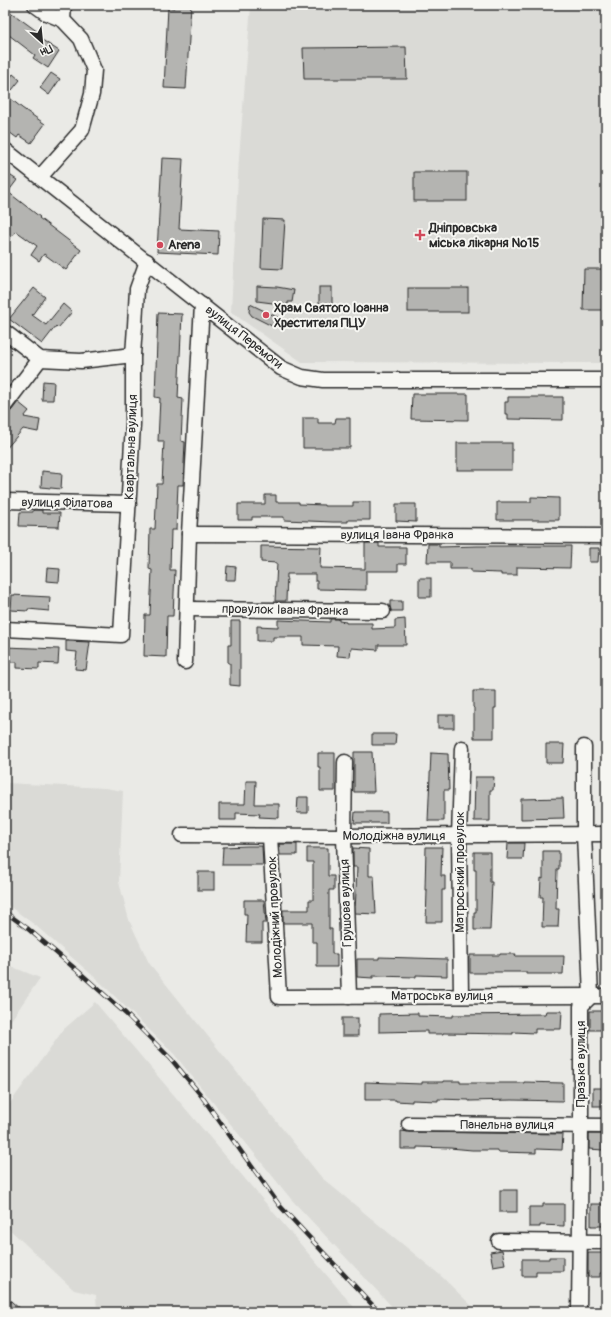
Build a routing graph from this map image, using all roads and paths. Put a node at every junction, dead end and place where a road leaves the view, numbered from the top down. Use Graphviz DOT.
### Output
graph roads {
  1 [pos="35,5"];
  2 [pos="64,5"];
  3 [pos="63,20"];
  4 [pos="5,150"];
  5 [pos="40,178"];
  6 [pos="147,261"];
  7 [pos="202,305"];
  8 [pos="5,332"];
  9 [pos="133,355"];
  10 [pos="40,359"];
  11 [pos="606,380"];
  12 [pos="5,405"];
  13 [pos="5,501"];
  14 [pos="129,504"];
  15 [pos="188,534"];
  16 [pos="606,536"];
  17 [pos="187,609"];
  18 [pos="383,611"];
  19 [pos="5,629"];
  20 [pos="185,662"];
  21 [pos="584,747"];
  22 [pos="462,748"];
  23 [pos="345,762"];
  24 [pos="584,834"];
  25 [pos="606,834"];
  26 [pos="182,835"];
  27 [pos="270,836"];
  28 [pos="344,836"];
  29 [pos="459,836"];
  30 [pos="462,996"];
  31 [pos="591,996"];
  32 [pos="606,996"];
  33 [pos="279,997"];
  34 [pos="349,997"];
  35 [pos="409,1124"];
  36 [pos="581,1126"];
  37 [pos="606,1126"];
  38 [pos="499,1241"];
  39 [pos="580,1242"];
  40 [pos="606,1242"];
  41 [pos="579,1312"];
  1 -- 3 [label="street"];
  2 -- 3 [label="street"];
  3 -- 5 [label="street"];
  4 -- 5 [label="street, вулиця Перемоги"];
  5 -- 6 [label="street, вулиця Перемоги"];
  6 -- 7 [label="street, вулиця Перемоги"];
  6 -- 9 [label="street, Квартальна вулиця"];
  7 -- 11 [label="street, вулиця Перемоги"];
  7 -- 15 [label="street"];
  8 -- 10 [label="street"];
  9 -- 10 [label="street"];
  9 -- 14 [label="street, Квартальна вулиця"];
  10 -- 12 [label="street"];
  13 -- 14 [label="street, вулиця Філатова"];
  14 -- 19 [label="street, Квартальна вулиця"];
  15 -- 16 [label="street, вулиця Івана Франка"];
  15 -- 17 [label="street"];
  17 -- 18 [label="street, провулок Івана Франка"];
  17 -- 20 [label="street"];
  21 -- 24 [label="street"];
  22 -- 29 [label="street, Матроський провулок"];
  23 -- 28 [label="street, Грушова вулиця"];
  24 -- 25 [label="street, Молодіжна вулиця"];
  24 -- 29 [label="street, Молодіжна вулиця"];
  24 -- 31 [label="street"];
  26 -- 27 [label="street, Молодіжна вулиця"];
  27 -- 28 [label="street, Молодіжна вулиця"];
  27 -- 33 [label="street, Молодіжний провулок"];
  28 -- 29 [label="street, Молодіжна вулиця"];
  28 -- 34 [label="street, Грушова вулиця"];
  29 -- 30 [label="street, Матроський провулок"];
  30 -- 31 [label="street, Матроська вулиця"];
  30 -- 34 [label="street, Матроська вулиця"];
  31 -- 32 [label="street, Матроська вулиця"];
  31 -- 36 [label="street, Празька вулиця"];
  33 -- 34 [label="street, Матроська вулиця"];
  35 -- 36 [label="street, Панельна вулиця"];
  36 -- 37 [label="street, Панельна вулиця"];
  36 -- 39 [label="street, Празька вулиця"];
  38 -- 39 [label="street"];
  39 -- 40 [label="street"];
  39 -- 41 [label="street, Празька вулиця"];
}
